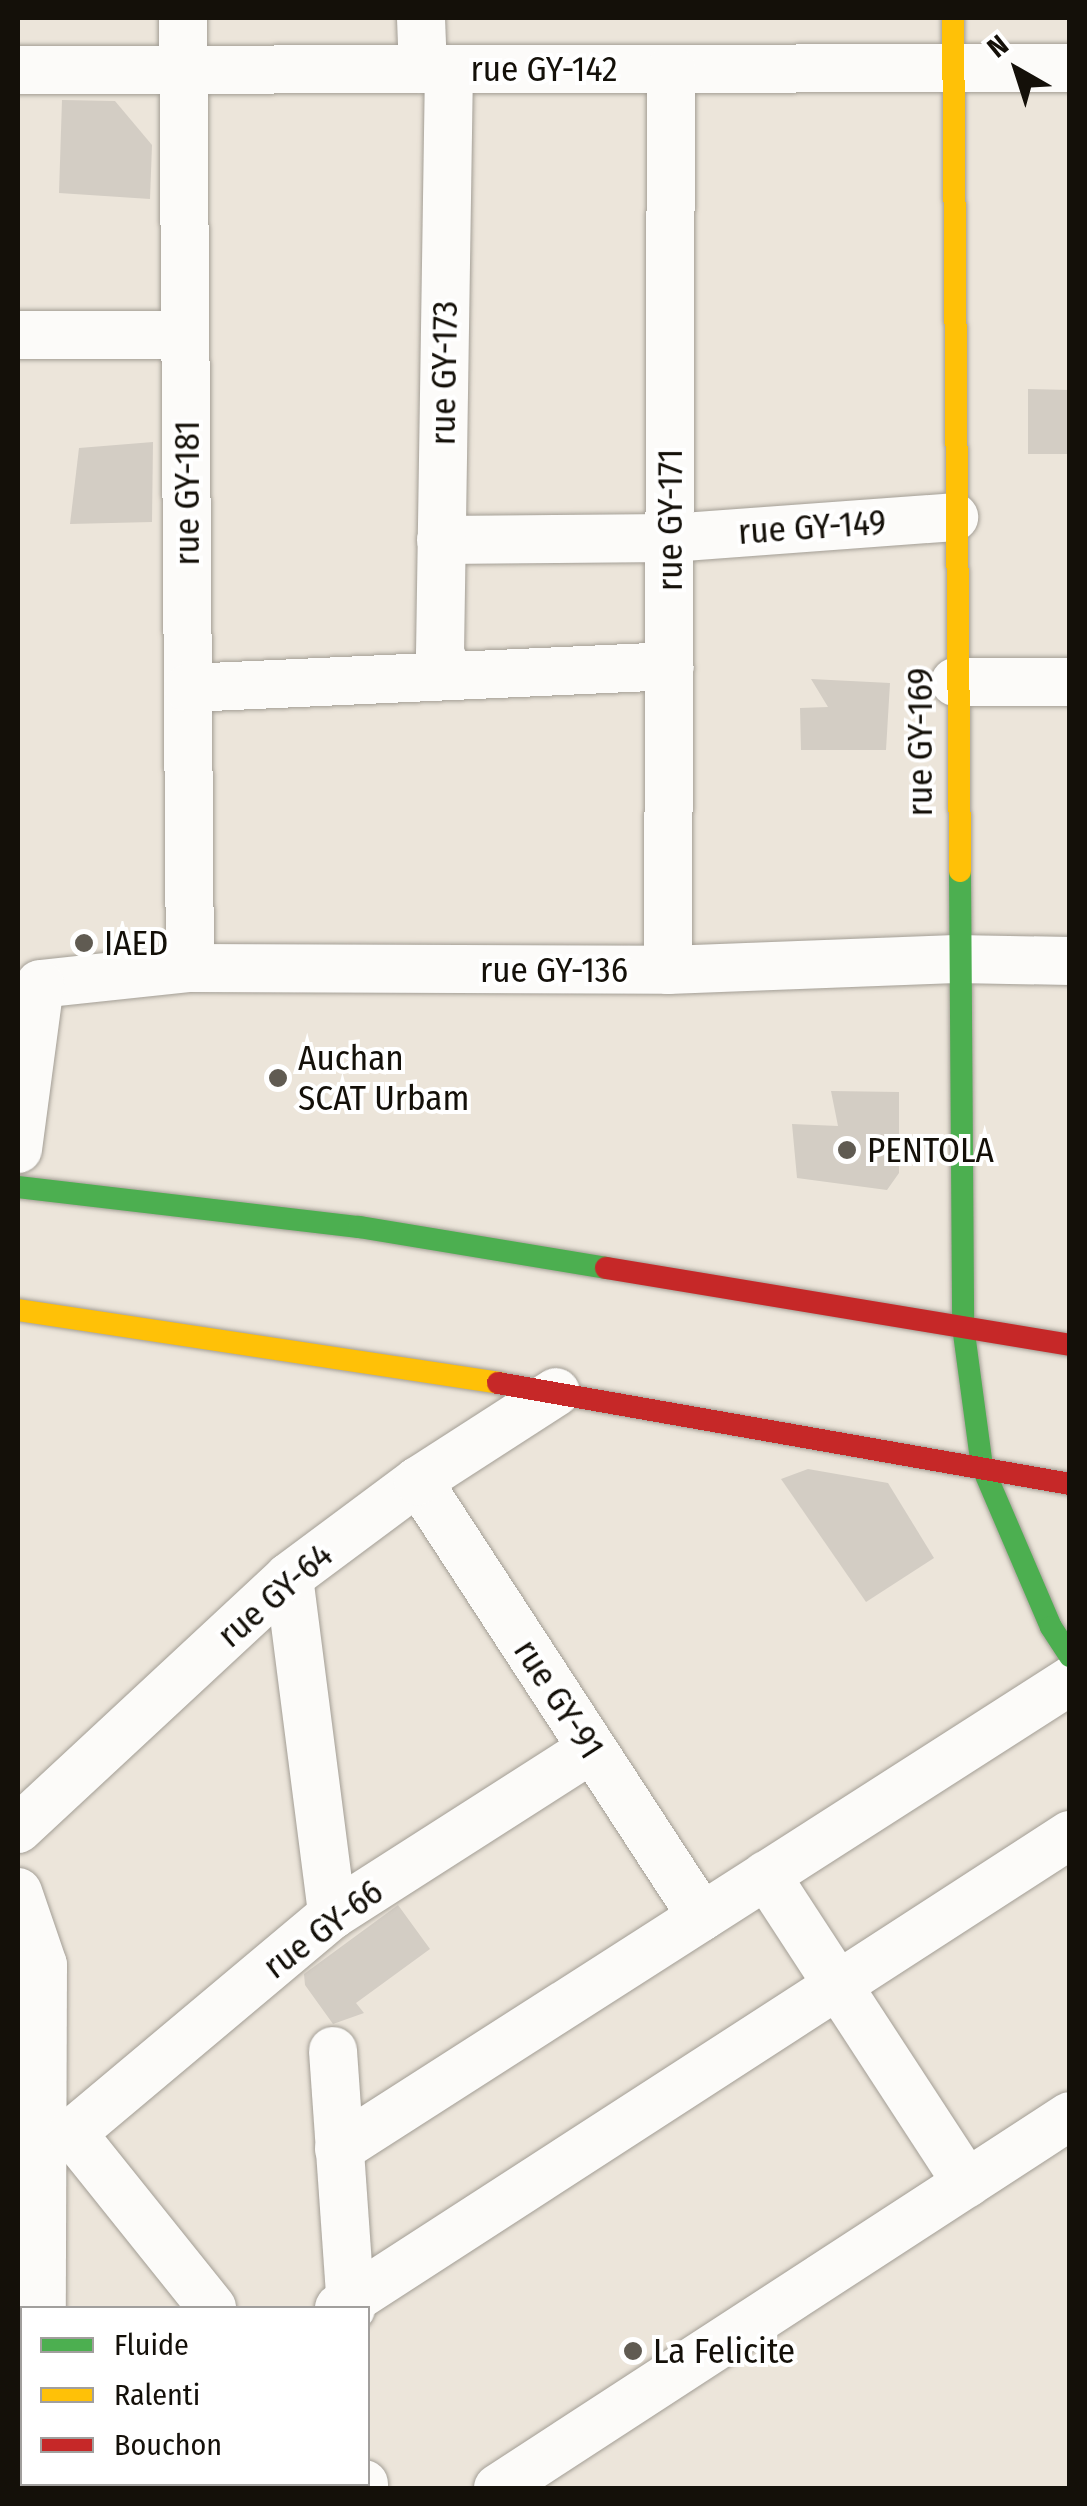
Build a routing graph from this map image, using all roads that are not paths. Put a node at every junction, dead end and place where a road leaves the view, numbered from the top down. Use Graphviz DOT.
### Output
graph roads {
  1 [pos="183,18"];
  2 [pos="421,18"];
  3 [pos="954,18"];
  4 [pos="954,68"];
  5 [pos="1070,68"];
  6 [pos="671,69"];
  7 [pos="18,70"];
  8 [pos="184,70"];
  9 [pos="436,70"];
  10 [pos="185,334"];
  11 [pos="18,335"];
  12 [pos="954,517"];
  13 [pos="670,538"];
  14 [pos="442,540"];
  15 [pos="669,666"];
  16 [pos="449,673"];
  17 [pos="955,682"];
  18 [pos="1070,682"];
  19 [pos="188,688"];
  20 [pos="956,959"];
  21 [pos="1070,962"];
  22 [pos="190,968"];
  23 [pos="668,970"];
  24 [pos="29,976"];
  25 [pos="18,1149"];
  26 [pos="18,1187"];
  27 [pos="18,1310"];
  28 [pos="963,1326"];
  29 [pos="1070,1345"];
  30 [pos="556,1392"];
  31 [pos="982,1466"];
  32 [pos="418,1481"];
  33 [pos="1070,1484"];
  34 [pos="289,1577"];
  35 [pos="1070,1656"];
  36 [pos="1070,1682"];
  37 [pos="592,1750"];
  38 [pos="18,1829"];
  39 [pos="1070,1835"];
  40 [pos="766,1875"];
  41 [pos="18,1892"];
  42 [pos="332,1915"];
  43 [pos="702,1917"];
  44 [pos="838,1986"];
  45 [pos="333,2051"];
  46 [pos="1070,2116"];
  47 [pos="58,2134"];
  48 [pos="340,2150"];
  49 [pos="967,2183"];
  50 [pos="42,2306"];
  51 [pos="210,2306"];
  52 [pos="347,2306"];
  53 [pos="498,2488"];
  1 -- 8 [label="street, rue GY-181"];
  2 -- 9 [label="street, rue GY-173"];
  3 -- 4 [label="main road, rue GY-169"];
  4 -- 5 [label="street, rue GY-142"];
  4 -- 6 [label="street, rue GY-142"];
  4 -- 12 [label="main road, rue GY-169"];
  6 -- 9 [label="street, rue GY-142"];
  6 -- 13 [label="street, rue GY-171"];
  7 -- 8 [label="street, rue GY-142"];
  8 -- 9 [label="street, rue GY-142"];
  8 -- 10 [label="street, rue GY-181"];
  9 -- 14 [label="street, rue GY-173"];
  10 -- 11 [label="street"];
  10 -- 19 [label="street, rue GY-181"];
  12 -- 13 [label="street, rue GY-149"];
  12 -- 17 [label="main road, rue GY-169"];
  13 -- 14 [label="street, rue GY-149"];
  13 -- 15 [label="street, rue GY-171"];
  14 -- 16 [label="street, rue GY-173"];
  15 -- 16 [label="street"];
  15 -- 23 [label="street, rue GY-171"];
  16 -- 19 [label="street"];
  17 -- 18 [label="street"];
  17 -- 20 [label="main road, rue GY-169"];
  19 -- 22 [label="street, rue GY-181"];
  20 -- 21 [label="street, rue GY-136"];
  20 -- 23 [label="street, rue GY-136"];
  20 -- 28 [label="main road, rue GY-169"];
  22 -- 23 [label="street, rue GY-136"];
  22 -- 24 [label="street, rue GY-136"];
  24 -- 25 [label="street"];
  26 -- 28 [label="main road"];
  27 -- 30 [label="main road"];
  28 -- 29 [label="main road"];
  28 -- 31 [label="main road, rue GY-169"];
  30 -- 31 [label="main road"];
  30 -- 32 [label="street, rue GY-64"];
  31 -- 33 [label="main road"];
  31 -- 35 [label="main road, rue GY-169"];
  32 -- 34 [label="street, rue GY-64"];
  32 -- 37 [label="street, rue GY-91"];
  34 -- 38 [label="street, rue GY-64"];
  34 -- 42 [label="street"];
  36 -- 40 [label="street"];
  37 -- 42 [label="street, rue GY-66"];
  37 -- 43 [label="street, rue GY-91"];
  39 -- 44 [label="street"];
  40 -- 43 [label="street"];
  40 -- 44 [label="street"];
  41 -- 47 [label="street"];
  42 -- 47 [label="street, rue GY-66"];
  43 -- 48 [label="street"];
  44 -- 49 [label="street"];
  44 -- 52 [label="street"];
  45 -- 48 [label="street"];
  46 -- 49 [label="street"];
  47 -- 50 [label="street"];
  47 -- 51 [label="street"];
  48 -- 52 [label="street"];
  49 -- 53 [label="street"];
}
